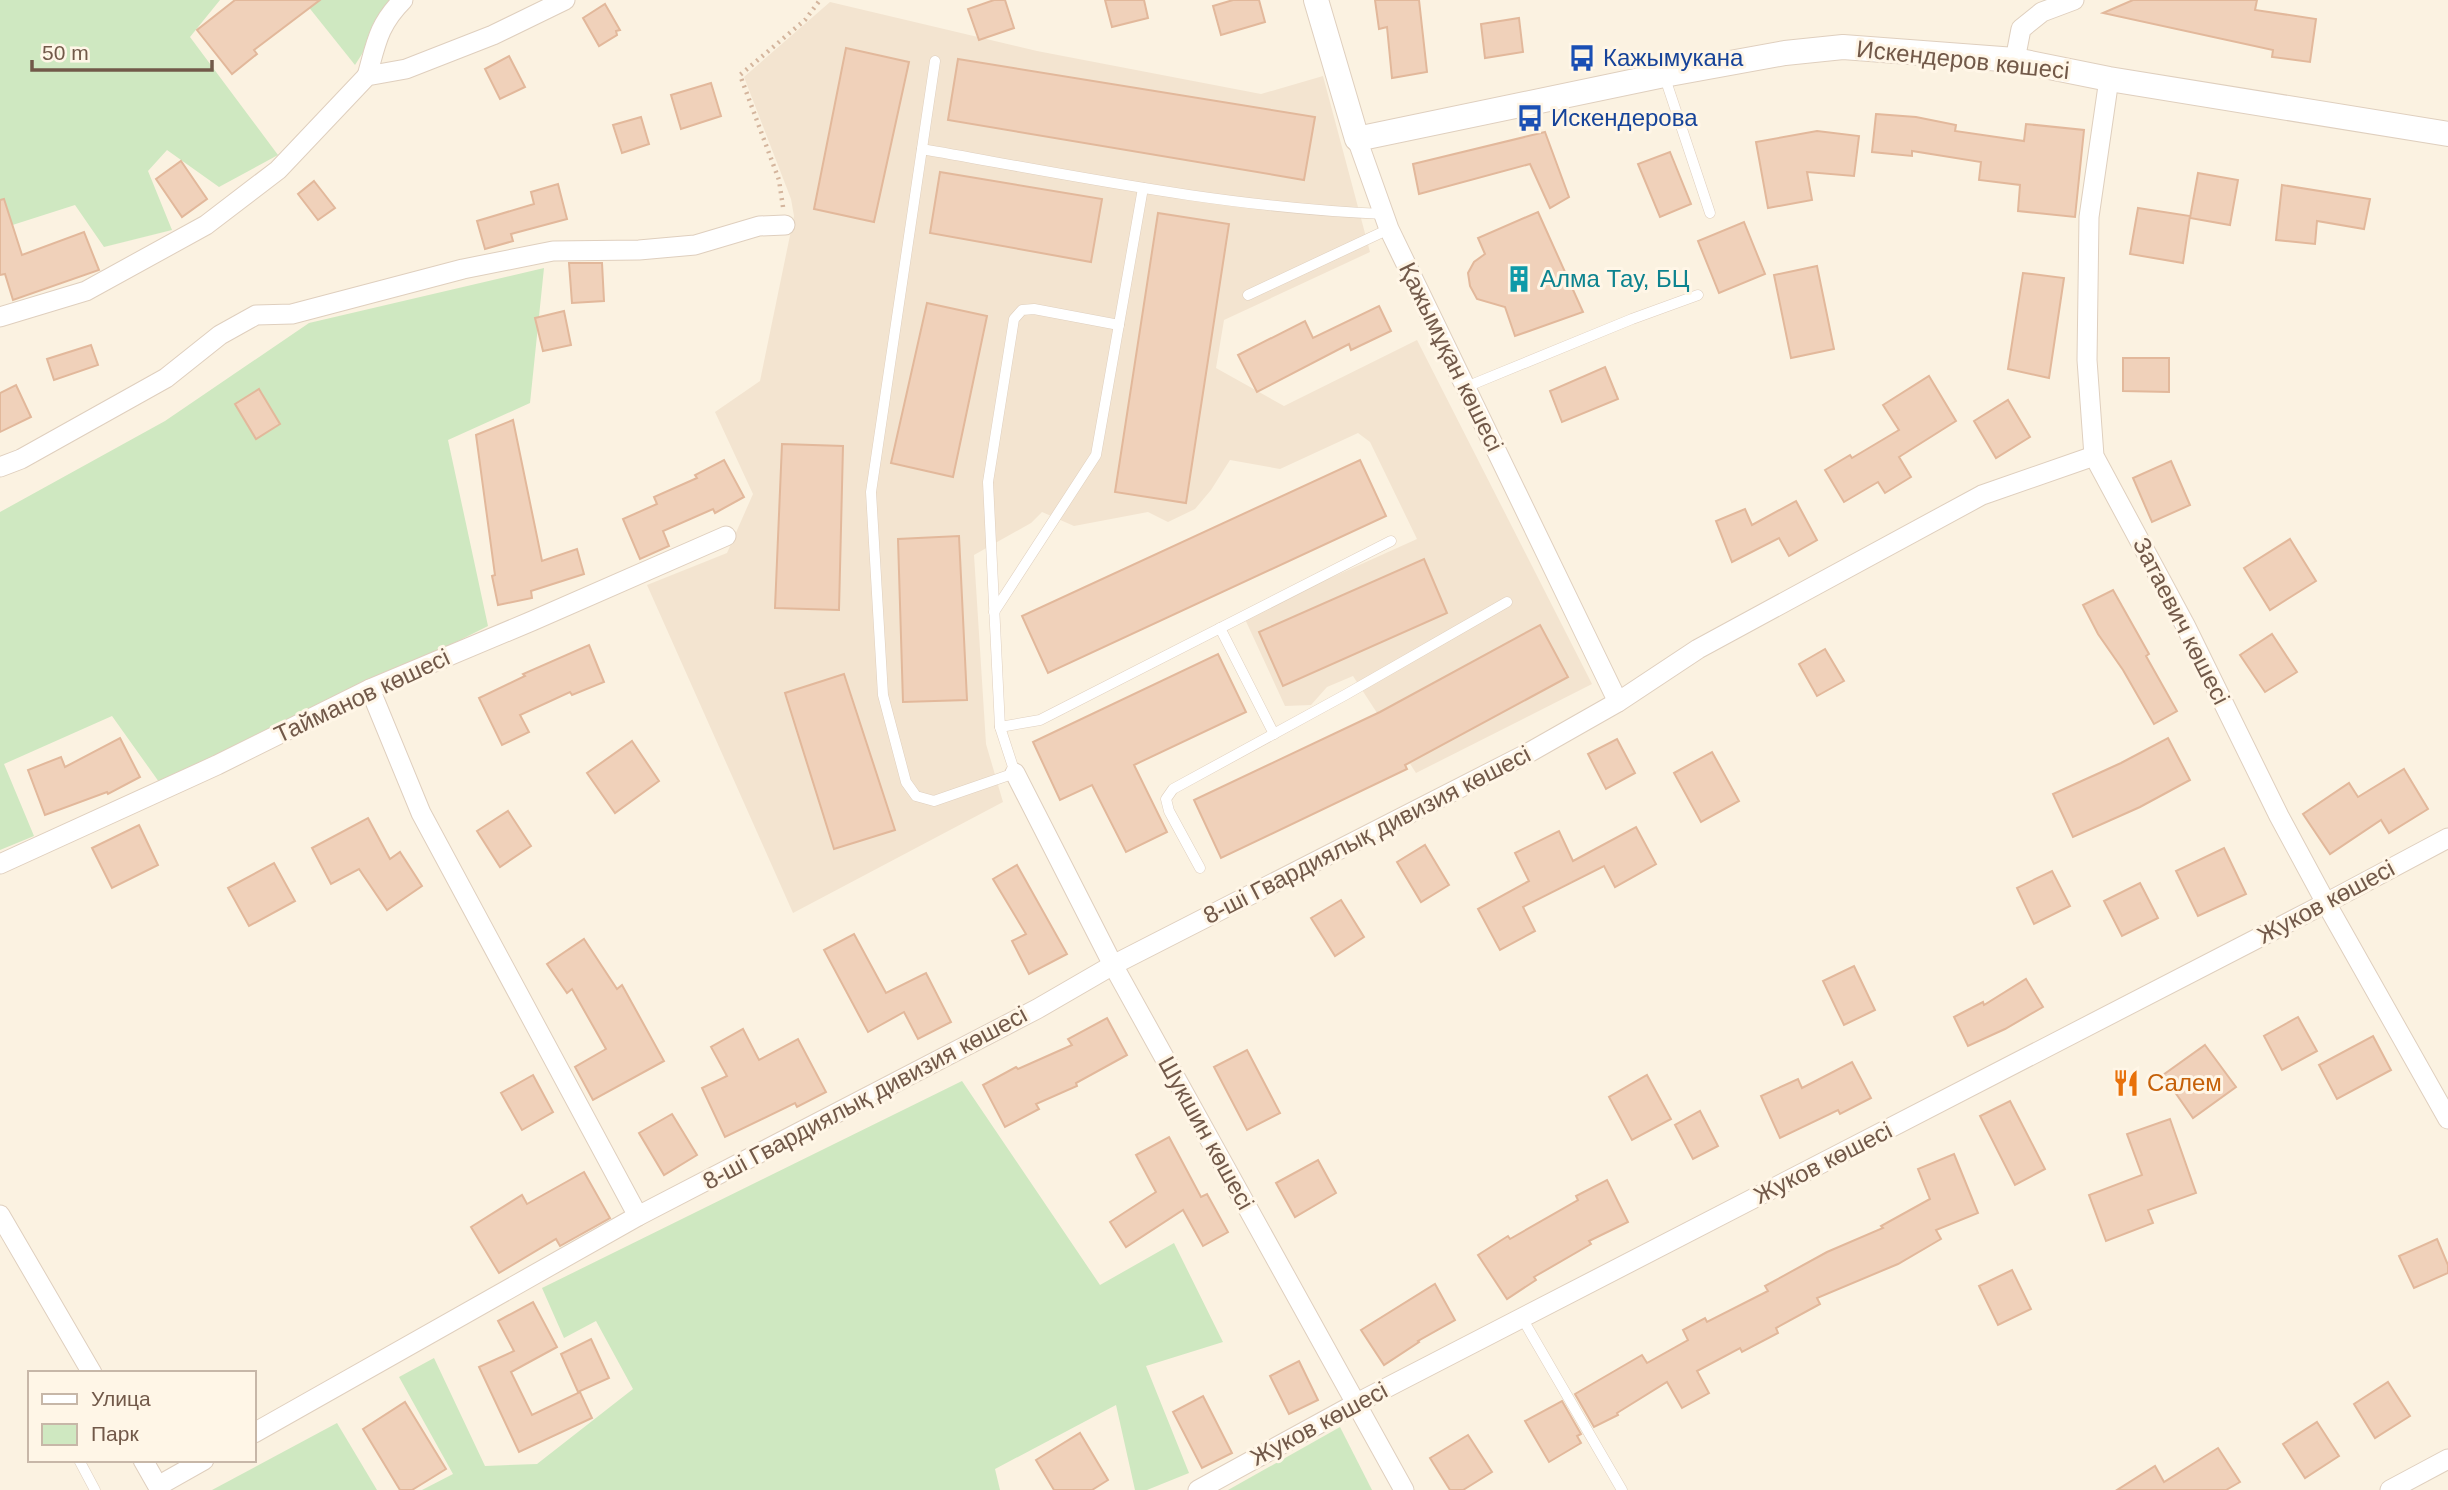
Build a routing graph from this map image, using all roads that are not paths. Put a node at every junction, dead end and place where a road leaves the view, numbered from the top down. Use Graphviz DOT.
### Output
graph roads {
  1 [pos="403,0"];
  2 [pos="565,0"];
  3 [pos="1317,0"];
  4 [pos="2074,0"];
  5 [pos="2015,60"];
  6 [pos="935,61"];
  7 [pos="1664,75"];
  8 [pos="367,76"];
  9 [pos="2109,79"];
  10 [pos="2448,134"];
  11 [pos="1356,139"];
  12 [pos="922,149"];
  13 [pos="1143,188"];
  14 [pos="1710,213"];
  15 [pos="1386,222"];
  16 [pos="785,225"];
  17 [pos="1248,295"];
  18 [pos="1698,295"];
  19 [pos="0,317"];
  20 [pos="1119,326"];
  21 [pos="1466,387"];
  22 [pos="2094,456"];
  23 [pos="0,467"];
  24 [pos="726,536"];
  25 [pos="1391,541"];
  26 [pos="1507,602"];
  27 [pos="994,612"];
  28 [pos="1220,628"];
  29 [pos="370,688"];
  30 [pos="1618,702"];
  31 [pos="1000,727"];
  32 [pos="1275,734"];
  33 [pos="1015,772"];
  34 [pos="2448,838"];
  35 [pos="0,864"];
  36 [pos="1200,868"];
  37 [pos="2326,903"];
  38 [pos="1113,965"];
  39 [pos="2448,1119"];
  40 [pos="0,1215"];
  41 [pos="638,1216"];
  42 [pos="1522,1318"];
  43 [pos="91,1371"];
  44 [pos="1355,1404"];
  45 [pos="256,1432"];
  46 [pos="2448,1459"];
  47 [pos="80,1462"];
  48 [pos="144,1462"];
  49 [pos="201,1462"];
  50 [pos="156,1489"];
  51 [pos="95,1490"];
  52 [pos="1198,1490"];
  53 [pos="1404,1490"];
  54 [pos="1622,1490"];
  55 [pos="2390,1490"];
  1 -- 8 [label="street"];
  2 -- 8 [label="street"];
  3 -- 11 [label="street, Қажымұқан көшесі"];
  4 -- 5 [label="street"];
  5 -- 7 [label="street, Искендеров көшесі"];
  5 -- 9 [label="street, Искендеров көшесі"];
  6 -- 12 [label="lane"];
  7 -- 11 [label="street, Искендеров көшесі"];
  7 -- 14 [label="lane"];
  8 -- 19 [label="street"];
  9 -- 10 [label="street, Искендеров көшесі"];
  9 -- 22 [label="street, Затаевич көшесі"];
  11 -- 15 [label="street, Қажымұқан көшесі"];
  12 -- 13 [label="lane"];
  12 -- 33 [label="lane"];
  13 -- 15 [label="lane"];
  13 -- 20 [label="lane"];
  15 -- 17 [label="lane"];
  15 -- 21 [label="street, Қажымұқан көшесі"];
  16 -- 23 [label="street"];
  18 -- 21 [label="lane"];
  20 -- 27 [label="lane"];
  20 -- 27 [label="lane"];
  21 -- 30 [label="street, Қажымұқан көшесі"];
  22 -- 30 [label="street, 8-ші Гвардиялық дивизия көшесі"];
  22 -- 37 [label="street, Затаевич көшесі"];
  24 -- 29 [label="street, Тайманов көшесі"];
  25 -- 28 [label="lane"];
  26 -- 32 [label="lane"];
  27 -- 31 [label="lane"];
  28 -- 31 [label="lane"];
  28 -- 32 [label="lane"];
  29 -- 35 [label="street, Тайманов көшесі"];
  29 -- 41 [label="street"];
  30 -- 38 [label="street, 8-ші Гвардиялық дивизия көшесі"];
  31 -- 33 [label="lane"];
  32 -- 36 [label="lane"];
  33 -- 38 [label="street, Шукшин көшесі"];
  34 -- 37 [label="street, Жуков көшесі"];
  37 -- 39 [label="street, Затаевич көшесі"];
  37 -- 42 [label="street, Жуков көшесі"];
  38 -- 41 [label="street, 8-ші Гвардиялық дивизия көшесі"];
  38 -- 44 [label="street, Шукшин көшесі"];
  40 -- 43 [label="street"];
  41 -- 45 [label="street, 8-ші Гвардиялық дивизия көшесі"];
  42 -- 44 [label="street, Жуков көшесі"];
  42 -- 54 [label="lane"];
  44 -- 52 [label="street, Жуков көшесі"];
  44 -- 53 [label="street, Шукшин көшесі"];
  46 -- 55 [label="street"];
  47 -- 51 [label="lane"];
  48 -- 50 [label="street"];
  49 -- 50 [label="street"];
}
